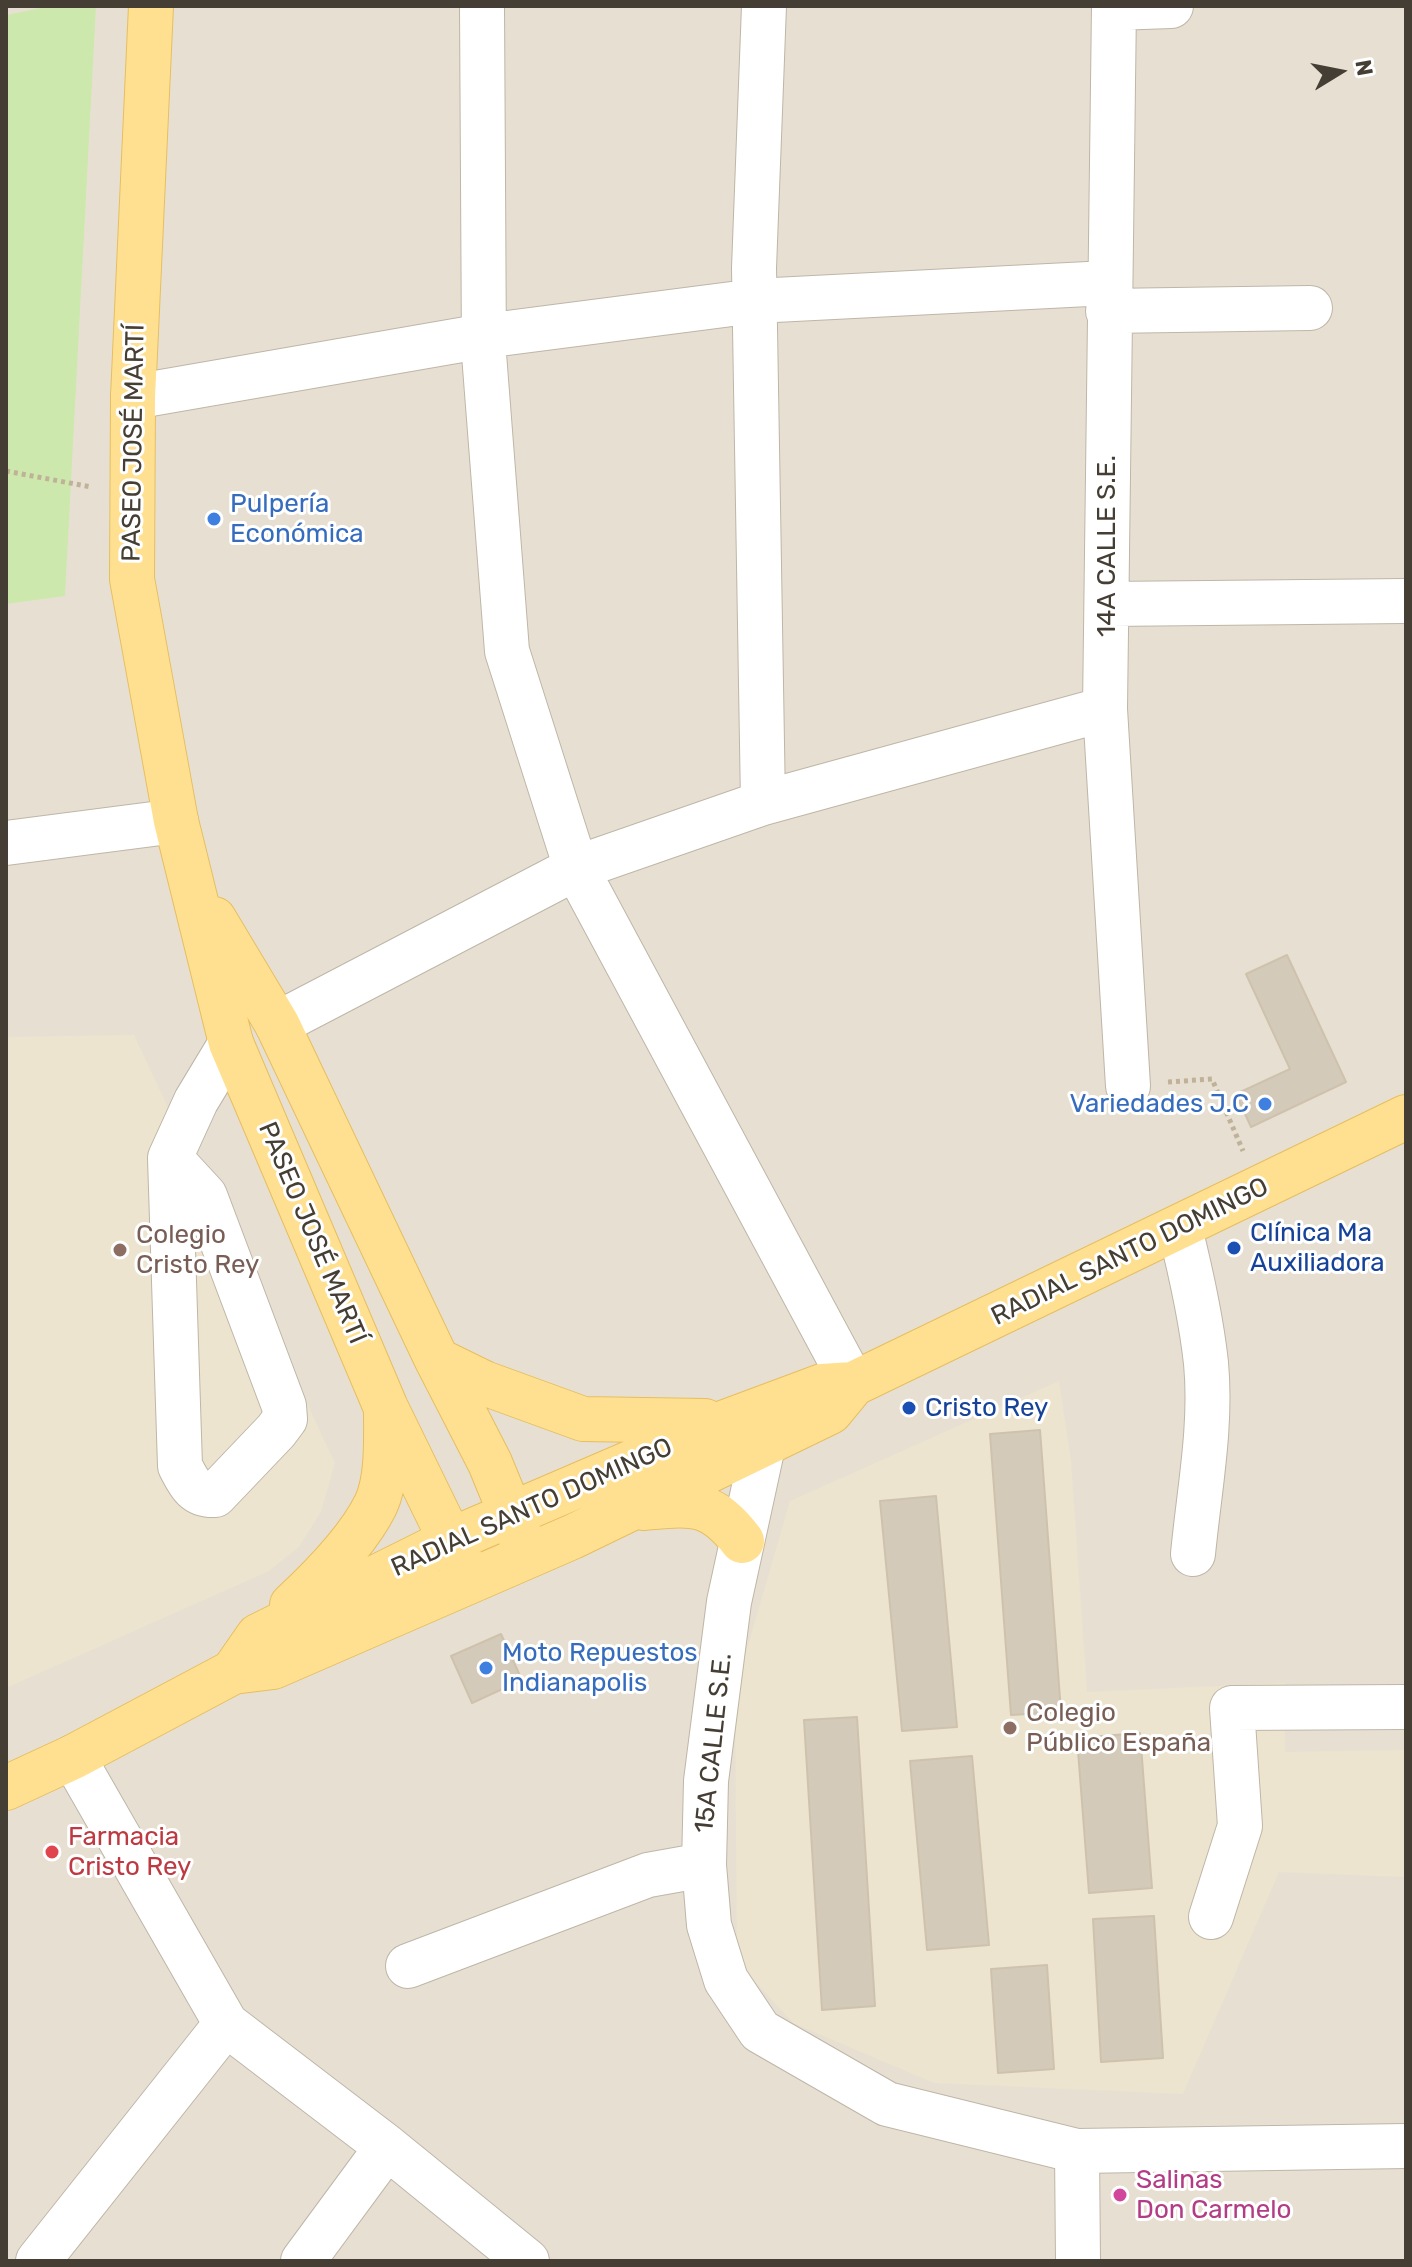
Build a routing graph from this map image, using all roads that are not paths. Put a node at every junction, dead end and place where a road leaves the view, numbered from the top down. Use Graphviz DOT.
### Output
graph roads {
  1 [pos="151,6"];
  2 [pos="482,6"];
  3 [pos="764,6"];
  4 [pos="1171,6"];
  5 [pos="1114,7"];
  6 [pos="1108,297"];
  7 [pos="755,301"];
  8 [pos="1310,308"];
  9 [pos="484,336"];
  10 [pos="133,397"];
  11 [pos="1406,601"];
  12 [pos="1108,604"];
  13 [pos="1105,709"];
  14 [pos="763,803"];
  15 [pos="176,821"];
  16 [pos="6,843"];
  17 [pos="576,868"];
  18 [pos="188,874"];
  19 [pos="277,1024"];
  20 [pos="231,1043"];
  21 [pos="1128,1086"];
  22 [pos="1406,1117"];
  23 [pos="170,1158"];
  24 [pos="1180,1229"];
  25 [pos="437,1360"];
  26 [pos="853,1384"];
  27 [pos="386,1408"];
  28 [pos="728,1421"];
  29 [pos="763,1446"];
  30 [pos="630,1510"];
  31 [pos="519,1535"];
  32 [pos="451,1540"];
  33 [pos="742,1541"];
  34 [pos="1193,1554"];
  35 [pos="470,1580"];
  36 [pos="258,1636"];
  37 [pos="233,1672"];
  38 [pos="1406,1707"];
  39 [pos="73,1757"];
  40 [pos="6,1788"];
  41 [pos="704,1865"];
  42 [pos="1211,1917"];
  43 [pos="408,1966"];
  44 [pos="226,2024"];
  45 [pos="1406,2146"];
  46 [pos="387,2147"];
  47 [pos="1077,2151"];
  48 [pos="38,2261"];
  49 [pos="303,2261"];
  50 [pos="527,2261"];
  51 [pos="1078,2261"];
  1 -- 10 [label="main road, PASEO JOSÉ MARTÍ"];
  2 -- 9 [label="street"];
  3 -- 7 [label="street"];
  4 -- 5 [label="street"];
  5 -- 6 [label="street, 14A CALLE S.E."];
  6 -- 7 [label="street"];
  6 -- 8 [label="street"];
  6 -- 12 [label="street, 14A CALLE S.E."];
  7 -- 9 [label="street"];
  7 -- 14 [label="street"];
  9 -- 10 [label="street"];
  9 -- 17 [label="street"];
  10 -- 15 [label="main road, PASEO JOSÉ MARTÍ"];
  11 -- 12 [label="street"];
  12 -- 13 [label="street, 14A CALLE S.E."];
  13 -- 14 [label="street"];
  13 -- 21 [label="street, 14A CALLE S.E."];
  14 -- 17 [label="street"];
  15 -- 16 [label="street"];
  15 -- 18 [label="main road, PASEO JOSÉ MARTÍ"];
  17 -- 19 [label="street"];
  17 -- 26 [label="street"];
  18 -- 19 [label="main road, PASEO JOSÉ MARTÍ"];
  18 -- 20 [label="main road, PASEO JOSÉ MARTÍ"];
  19 -- 25 [label="main road, PASEO JOSÉ MARTÍ"];
  20 -- 23 [label="street"];
  20 -- 27 [label="main road, PASEO JOSÉ MARTÍ"];
  22 -- 24 [label="main road, RADIAL SANTO DOMINGO"];
  23 -- 23 [label="street"];
  24 -- 26 [label="main road, RADIAL SANTO DOMINGO"];
  24 -- 34 [label="street"];
  25 -- 28 [label="main road"];
  25 -- 31 [label="main road, PASEO JOSÉ MARTÍ"];
  26 -- 28 [label="main road, RADIAL SANTO DOMINGO"];
  26 -- 29 [label="main road, RADIAL SANTO DOMINGO"];
  27 -- 32 [label="main road, PASEO JOSÉ MARTÍ"];
  27 -- 36 [label="main road"];
  28 -- 31 [label="main road, RADIAL SANTO DOMINGO"];
  29 -- 30 [label="main road, RADIAL SANTO DOMINGO"];
  29 -- 33 [label="street, 15A CALLE S.E."];
  30 -- 31 [label="main road, RADIAL SANTO DOMINGO"];
  30 -- 33 [label="main road"];
  31 -- 32 [label="main road, RADIAL SANTO DOMINGO"];
  31 -- 35 [label="main road, RADIAL SANTO DOMINGO"];
  32 -- 35 [label="main road, PASEO JOSÉ MARTÍ"];
  32 -- 36 [label="main road, RADIAL SANTO DOMINGO"];
  33 -- 41 [label="street, 15A CALLE S.E."];
  35 -- 37 [label="main road, RADIAL SANTO DOMINGO"];
  36 -- 37 [label="main road, RADIAL SANTO DOMINGO"];
  37 -- 39 [label="main road, RADIAL SANTO DOMINGO"];
  38 -- 42 [label="street"];
  39 -- 40 [label="main road, RADIAL SANTO DOMINGO"];
  39 -- 44 [label="street"];
  41 -- 43 [label="street"];
  41 -- 47 [label="street, 15A CALLE S.E."];
  44 -- 46 [label="street"];
  44 -- 48 [label="street"];
  45 -- 47 [label="street"];
  46 -- 49 [label="street"];
  46 -- 50 [label="street"];
  47 -- 51 [label="street"];
}
